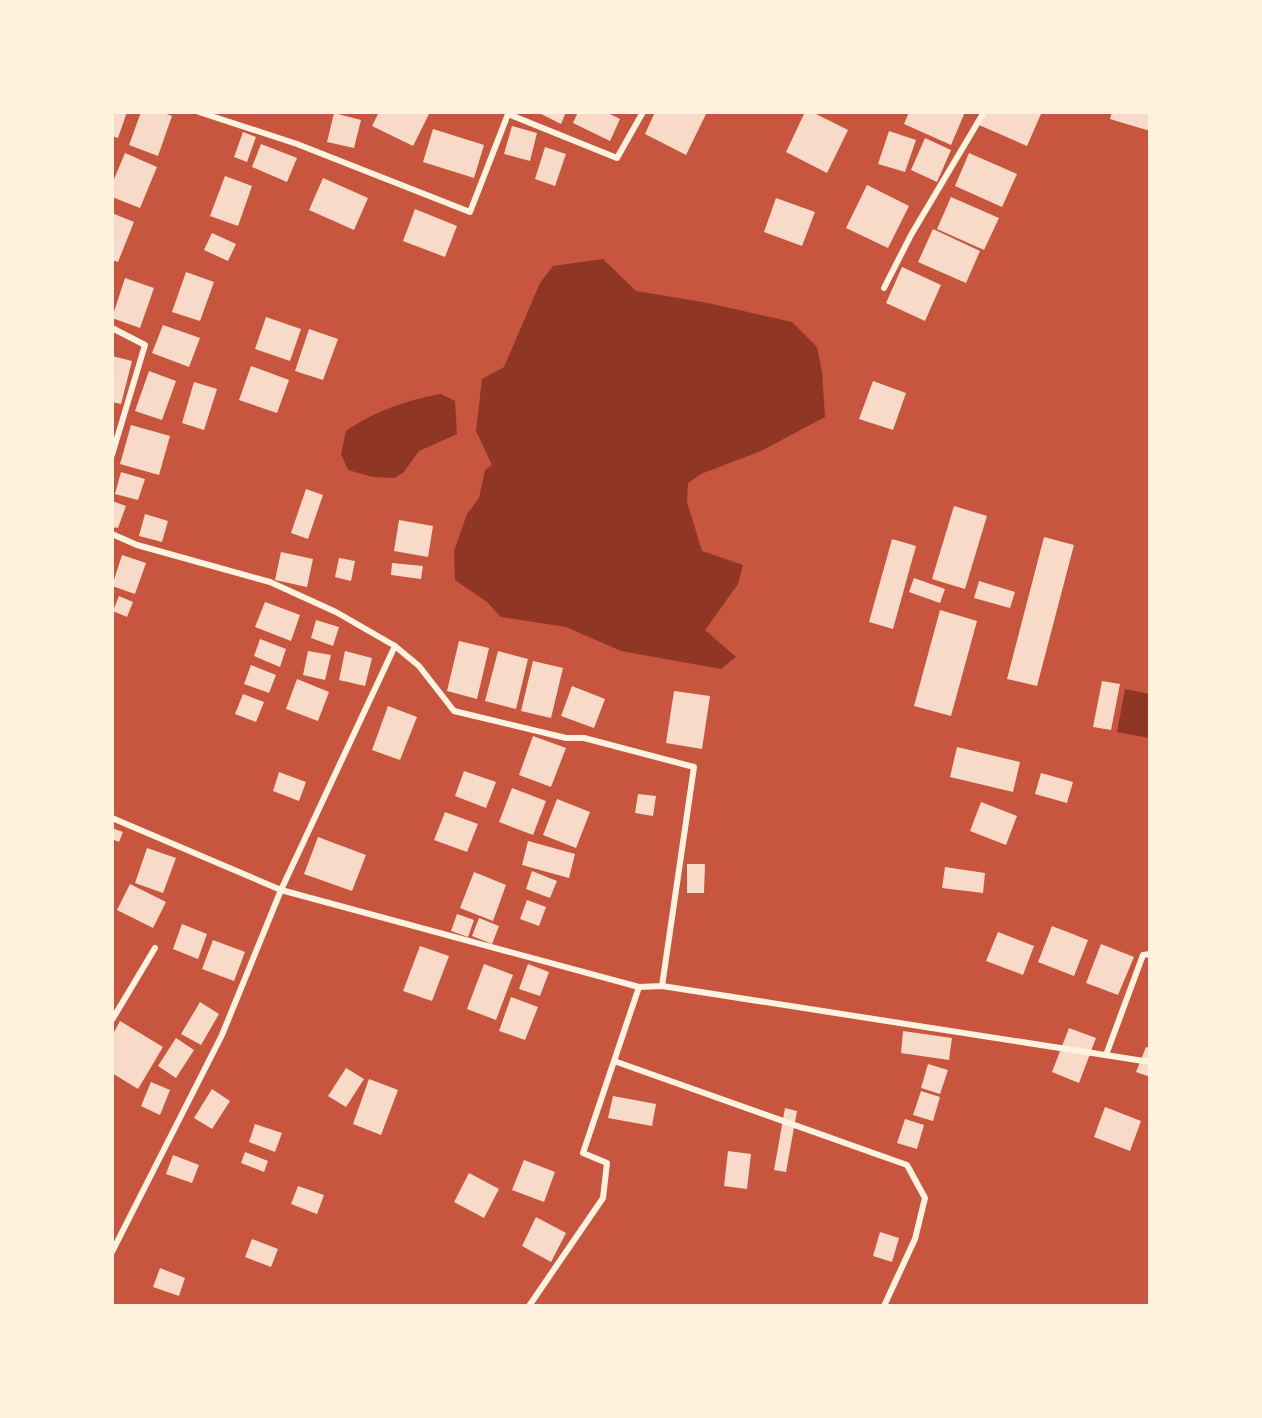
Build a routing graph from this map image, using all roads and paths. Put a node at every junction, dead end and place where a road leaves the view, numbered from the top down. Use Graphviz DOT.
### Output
graph roads {
  1 [pos="200,112"];
  2 [pos="644,112"];
  3 [pos="984,112"];
  4 [pos="884,288"];
  5 [pos="112,328"];
  6 [pos="112,455"];
  7 [pos="112,534"];
  8 [pos="395,646"];
  9 [pos="112,818"];
  10 [pos="281,890"];
  11 [pos="155,948"];
  12 [pos="1149,954"];
  13 [pos="662,986"];
  14 [pos="639,987"];
  15 [pos="112,1020"];
  16 [pos="1106,1055"];
  17 [pos="614,1061"];
  18 [pos="1149,1062"];
  19 [pos="112,1252"];
  20 [pos="529,1305"];
  21 [pos="884,1305"];
  1 -- 2 [label="street"];
  3 -- 4 [label="street"];
  5 -- 6 [label="street"];
  7 -- 8 [label="street"];
  8 -- 10 [label="street"];
  8 -- 13 [label="street"];
  9 -- 10 [label="street"];
  10 -- 14 [label="street"];
  10 -- 19 [label="street"];
  11 -- 15 [label="street"];
  12 -- 16 [label="street"];
  13 -- 14 [label="street"];
  13 -- 16 [label="street"];
  14 -- 17 [label="street"];
  16 -- 18 [label="street"];
  17 -- 20 [label="street"];
  17 -- 21 [label="street"];
}
